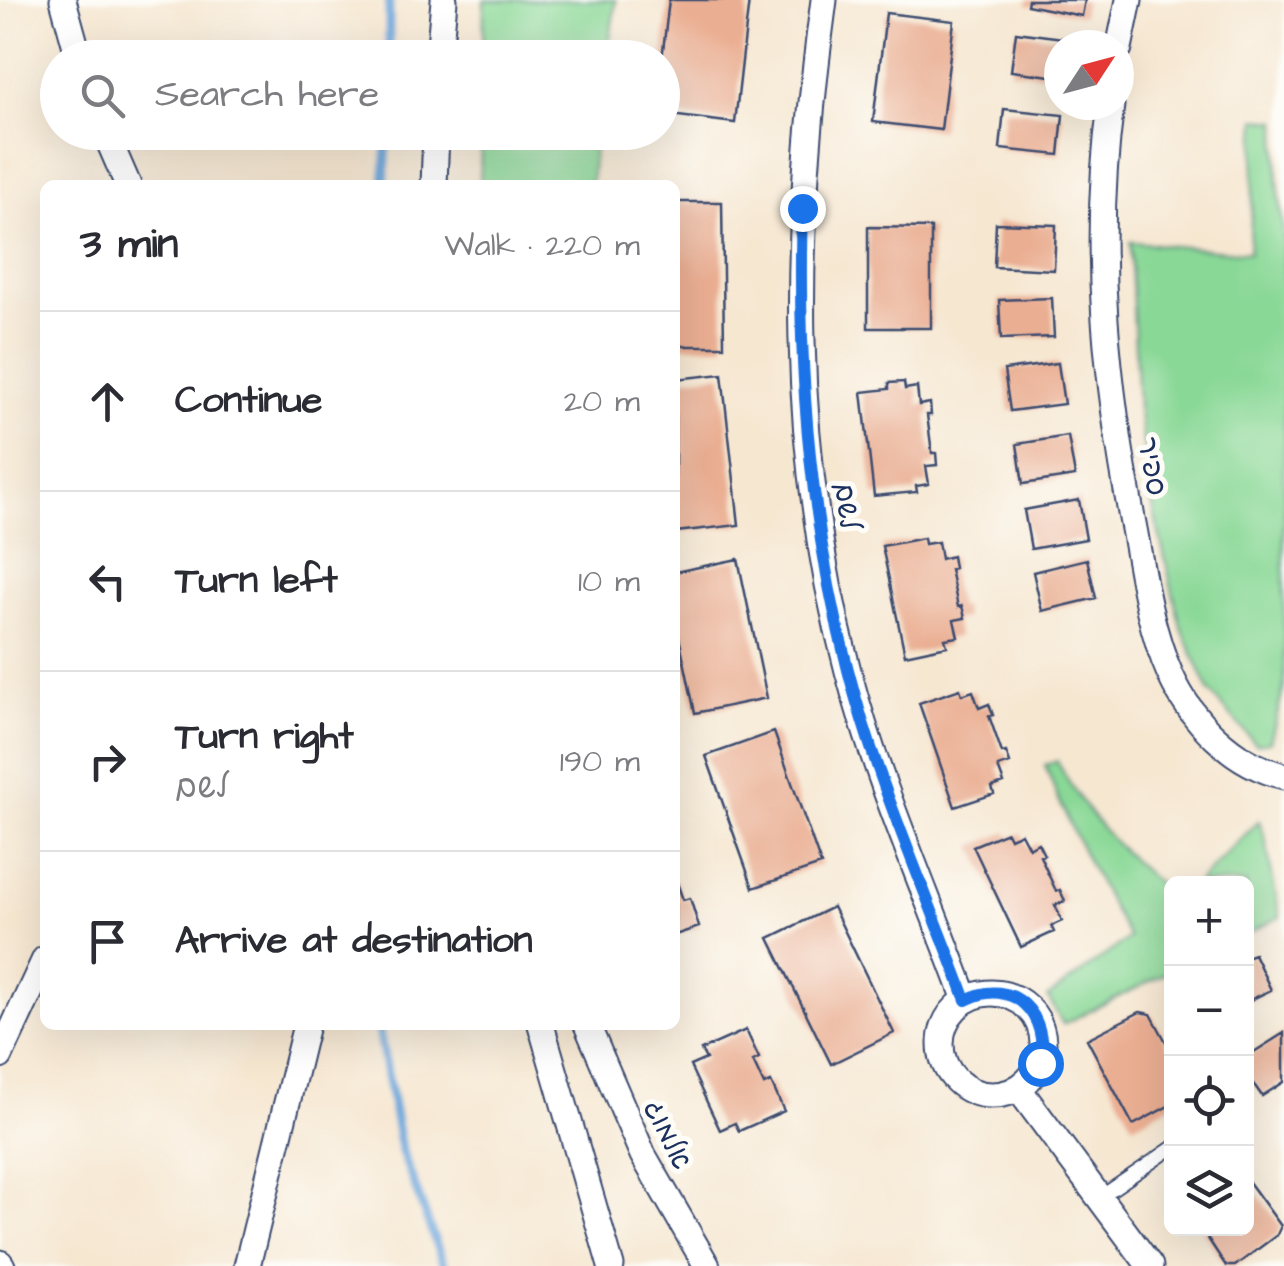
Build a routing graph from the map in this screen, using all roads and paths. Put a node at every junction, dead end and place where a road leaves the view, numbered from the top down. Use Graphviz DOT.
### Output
graph roads {
  1 [pos="64,0"];
  2 [pos="444,0"];
  3 [pos="824,0"];
  4 [pos="1130,0"];
  5 [pos="1123,30"];
  6 [pos="75,40"];
  7 [pos="440,40"];
  8 [pos="1110,120"];
  9 [pos="113,150"];
  10 [pos="435,150"];
  11 [pos="126,180"];
  12 [pos="434,180"];
  13 [pos="1284,776"];
  14 [pos="40,971"];
  15 [pos="966,1000"];
  16 [pos="305,1030"];
  17 [pos="542,1030"];
  18 [pos="590,1030"];
  19 [pos="0,1056"];
  20 [pos="1018,1088"];
  21 [pos="1164,1153"];
  22 [pos="1099,1198"];
  23 [pos="246,1266"];
  24 [pos="611,1266"];
  25 [pos="707,1266"];
  26 [pos="1150,1266"];
  1 -- 6 [label="street"];
  2 -- 7 [label="street"];
  3 -- 15 [label="street, לשם"];
  4 -- 5 [label="street"];
  8 -- 13 [label="street, ספיר"];
  9 -- 11 [label="street"];
  10 -- 12 [label="street"];
  14 -- 19 [label="street"];
  15 -- 20 [label="street"];
  15 -- 20 [label="street"];
  16 -- 23 [label="street"];
  17 -- 24 [label="street"];
  18 -- 25 [label="street, אלמוג"];
  20 -- 22 [label="street"];
  21 -- 22 [label="lane"];
  22 -- 26 [label="street"];
}
